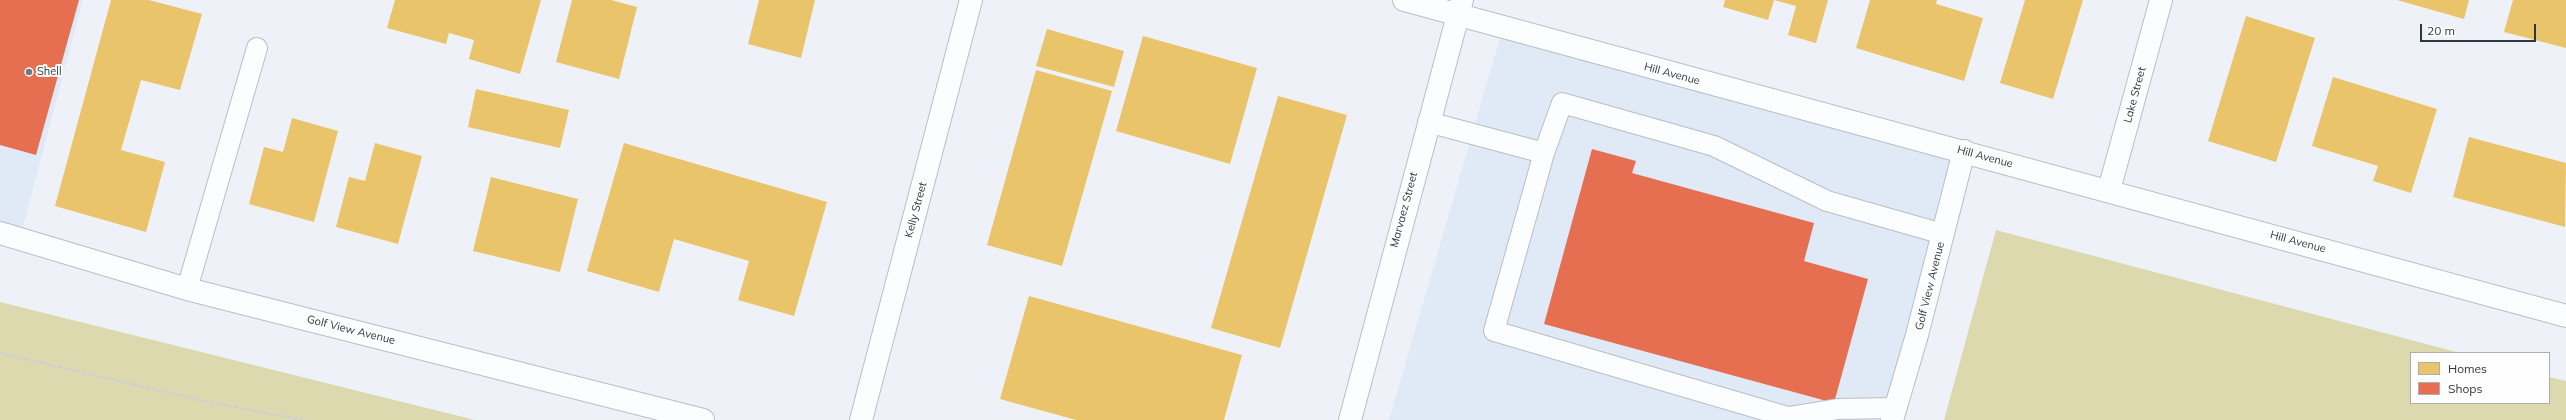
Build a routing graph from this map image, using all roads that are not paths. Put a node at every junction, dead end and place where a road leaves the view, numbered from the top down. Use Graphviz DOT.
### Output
graph roads {
  1 [pos="971,0"];
  2 [pos="1404,0"];
  3 [pos="2161,0"];
  4 [pos="1459,7"];
  5 [pos="258,48"];
  6 [pos="1428,122"];
  7 [pos="1964,151"];
  8 [pos="1544,153"];
  9 [pos="2109,190"];
  10 [pos="0,232"];
  11 [pos="1943,234"];
  12 [pos="187,289"];
  13 [pos="2566,316"];
  14 [pos="1894,414"];
  15 [pos="703,420"];
  16 [pos="861,420"];
  17 [pos="1350,420"];
  1 -- 16 [label="street, Kelly Street"];
  2 -- 4 [label="street, Hill Avenue"];
  3 -- 9 [label="street, Lake Street"];
  4 -- 6 [label="street, Marvaez Street"];
  4 -- 7 [label="street, Hill Avenue"];
  5 -- 12 [label="lane"];
  6 -- 8 [label="lane"];
  6 -- 17 [label="street, Marvaez Street"];
  7 -- 9 [label="street, Hill Avenue"];
  7 -- 11 [label="street, Golf View Avenue"];
  8 -- 11 [label="lane"];
  8 -- 14 [label="lane"];
  9 -- 13 [label="street, Hill Avenue"];
  10 -- 12 [label="street, Golf View Avenue"];
  11 -- 14 [label="street, Golf View Avenue"];
  12 -- 15 [label="street, Golf View Avenue"];
}
